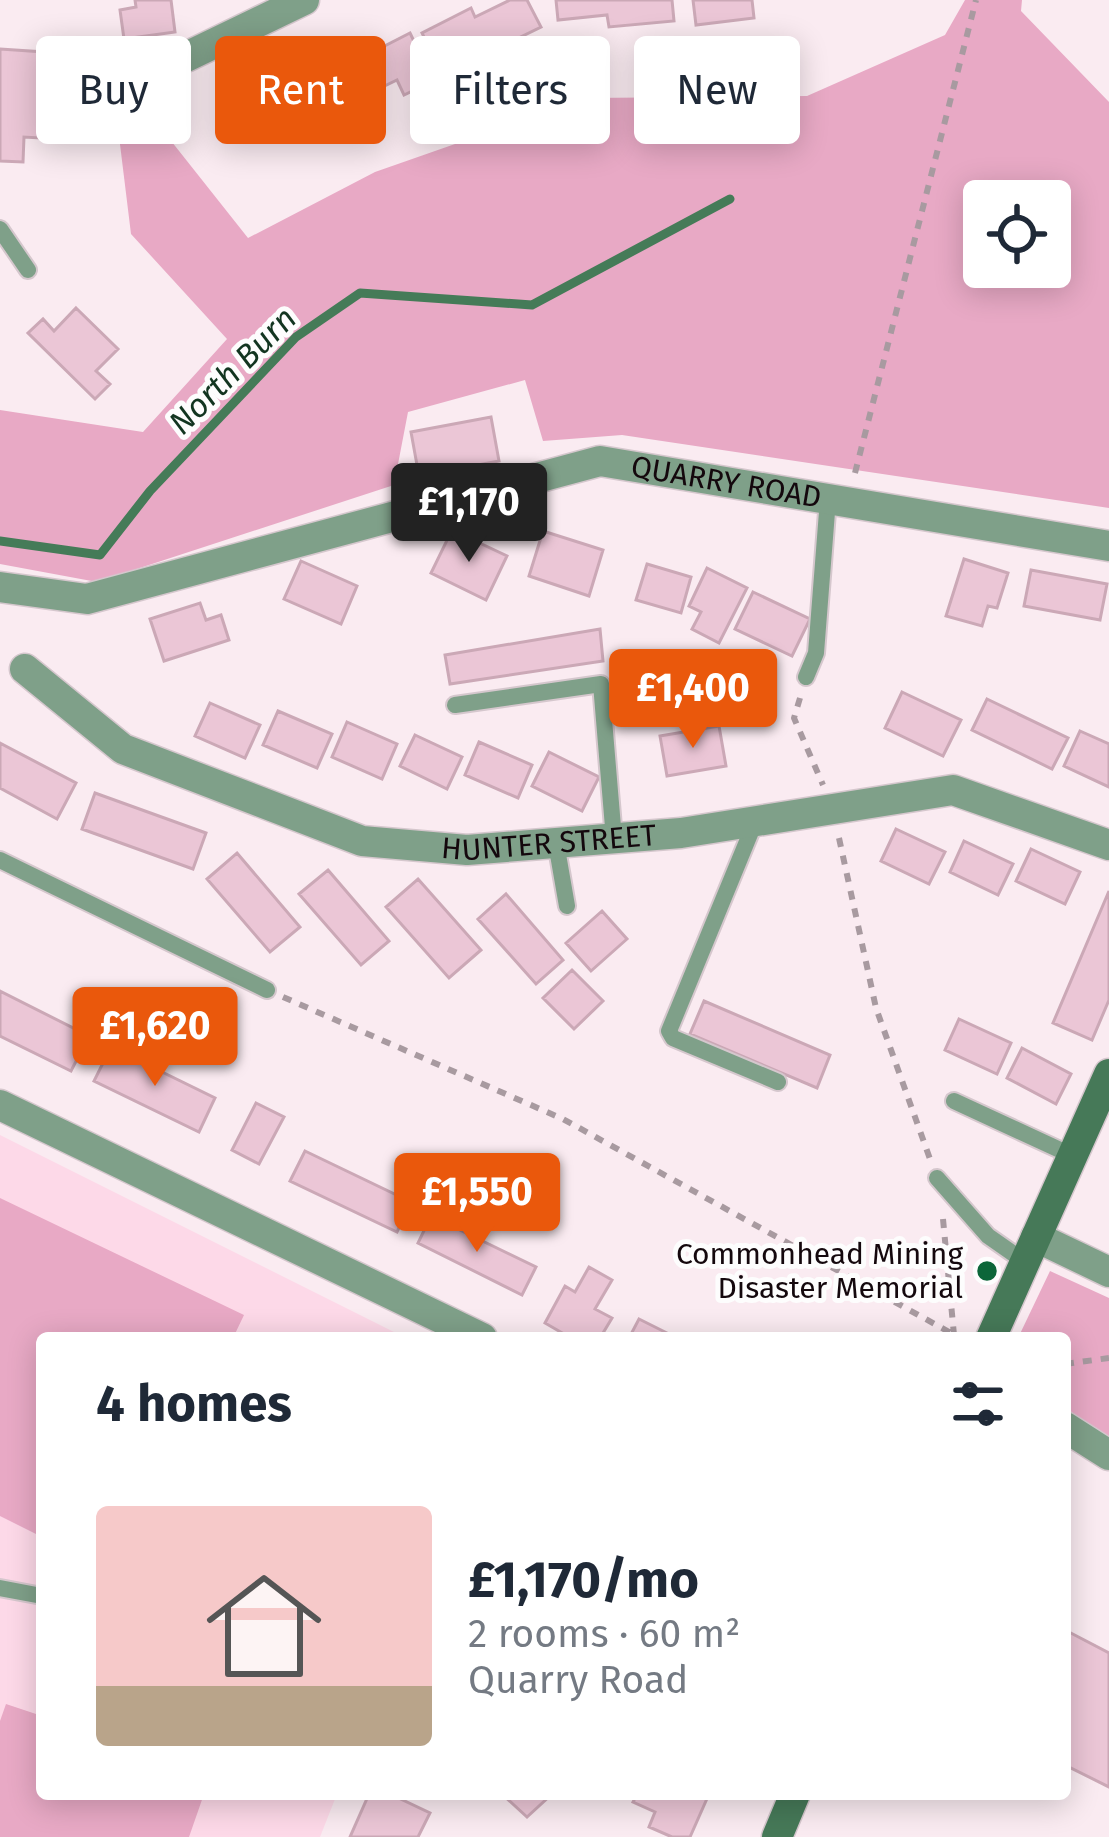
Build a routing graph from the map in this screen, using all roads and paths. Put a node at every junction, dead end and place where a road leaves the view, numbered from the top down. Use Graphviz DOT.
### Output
graph roads {
  1 [pos="304,0"];
  2 [pos="976,0"];
  3 [pos="236,14"];
  4 [pos="191,53"];
  5 [pos="0,230"];
  6 [pos="28,270"];
  7 [pos="838,501"];
  8 [pos="1109,546"];
  9 [pos="0,587"];
  10 [pos="25,669"];
  11 [pos="806,677"];
  12 [pos="455,705"];
  13 [pos="833,809"];
  14 [pos="754,822"];
  15 [pos="614,838"];
  16 [pos="556,843"];
  17 [pos="1109,844"];
  18 [pos="0,860"];
  19 [pos="567,906"];
  20 [pos="267,990"];
  21 [pos="1109,1074"];
  22 [pos="778,1082"];
  23 [pos="955,1101"];
  24 [pos="0,1106"];
  25 [pos="1073,1156"];
  26 [pos="937,1178"];
  27 [pos="1030,1249"];
  28 [pos="1109,1272"];
  29 [pos="470,1332"];
  30 [pos="950,1332"];
  31 [pos="956,1332"];
  32 [pos="994,1332"];
  33 [pos="1109,1358"];
  34 [pos="1071,1363"];
  35 [pos="1071,1431"];
  36 [pos="1109,1455"];
  37 [pos="0,1588"];
  38 [pos="36,1595"];
  39 [pos="792,1800"];
  40 [pos="777,1837"];
  1 -- 3 [label="street"];
  2 -- 7 [label="path"];
  3 -- 4 [label="street"];
  5 -- 6 [label="lane"];
  7 -- 8 [label="street, QUARRY ROAD"];
  7 -- 9 [label="street, QUARRY ROAD"];
  7 -- 11 [label="lane"];
  10 -- 16 [label="street, HUNTER STREET"];
  11 -- 13 [label="path"];
  12 -- 15 [label="lane"];
  13 -- 14 [label="street, HUNTER STREET"];
  13 -- 17 [label="street, HUNTER STREET"];
  13 -- 26 [label="path"];
  14 -- 15 [label="street, HUNTER STREET"];
  14 -- 22 [label="lane"];
  15 -- 16 [label="street, HUNTER STREET"];
  16 -- 19 [label="lane"];
  18 -- 20 [label="lane"];
  20 -- 30 [label="path"];
  21 -- 25 [label="main road"];
  23 -- 25 [label="lane"];
  24 -- 29 [label="street"];
  25 -- 27 [label="main road"];
  26 -- 27 [label="lane"];
  26 -- 31 [label="path"];
  27 -- 28 [label="street"];
  27 -- 32 [label="main road"];
  33 -- 34 [label="path"];
  35 -- 36 [label="street"];
  37 -- 38 [label="lane"];
  39 -- 40 [label="main road"];
}
